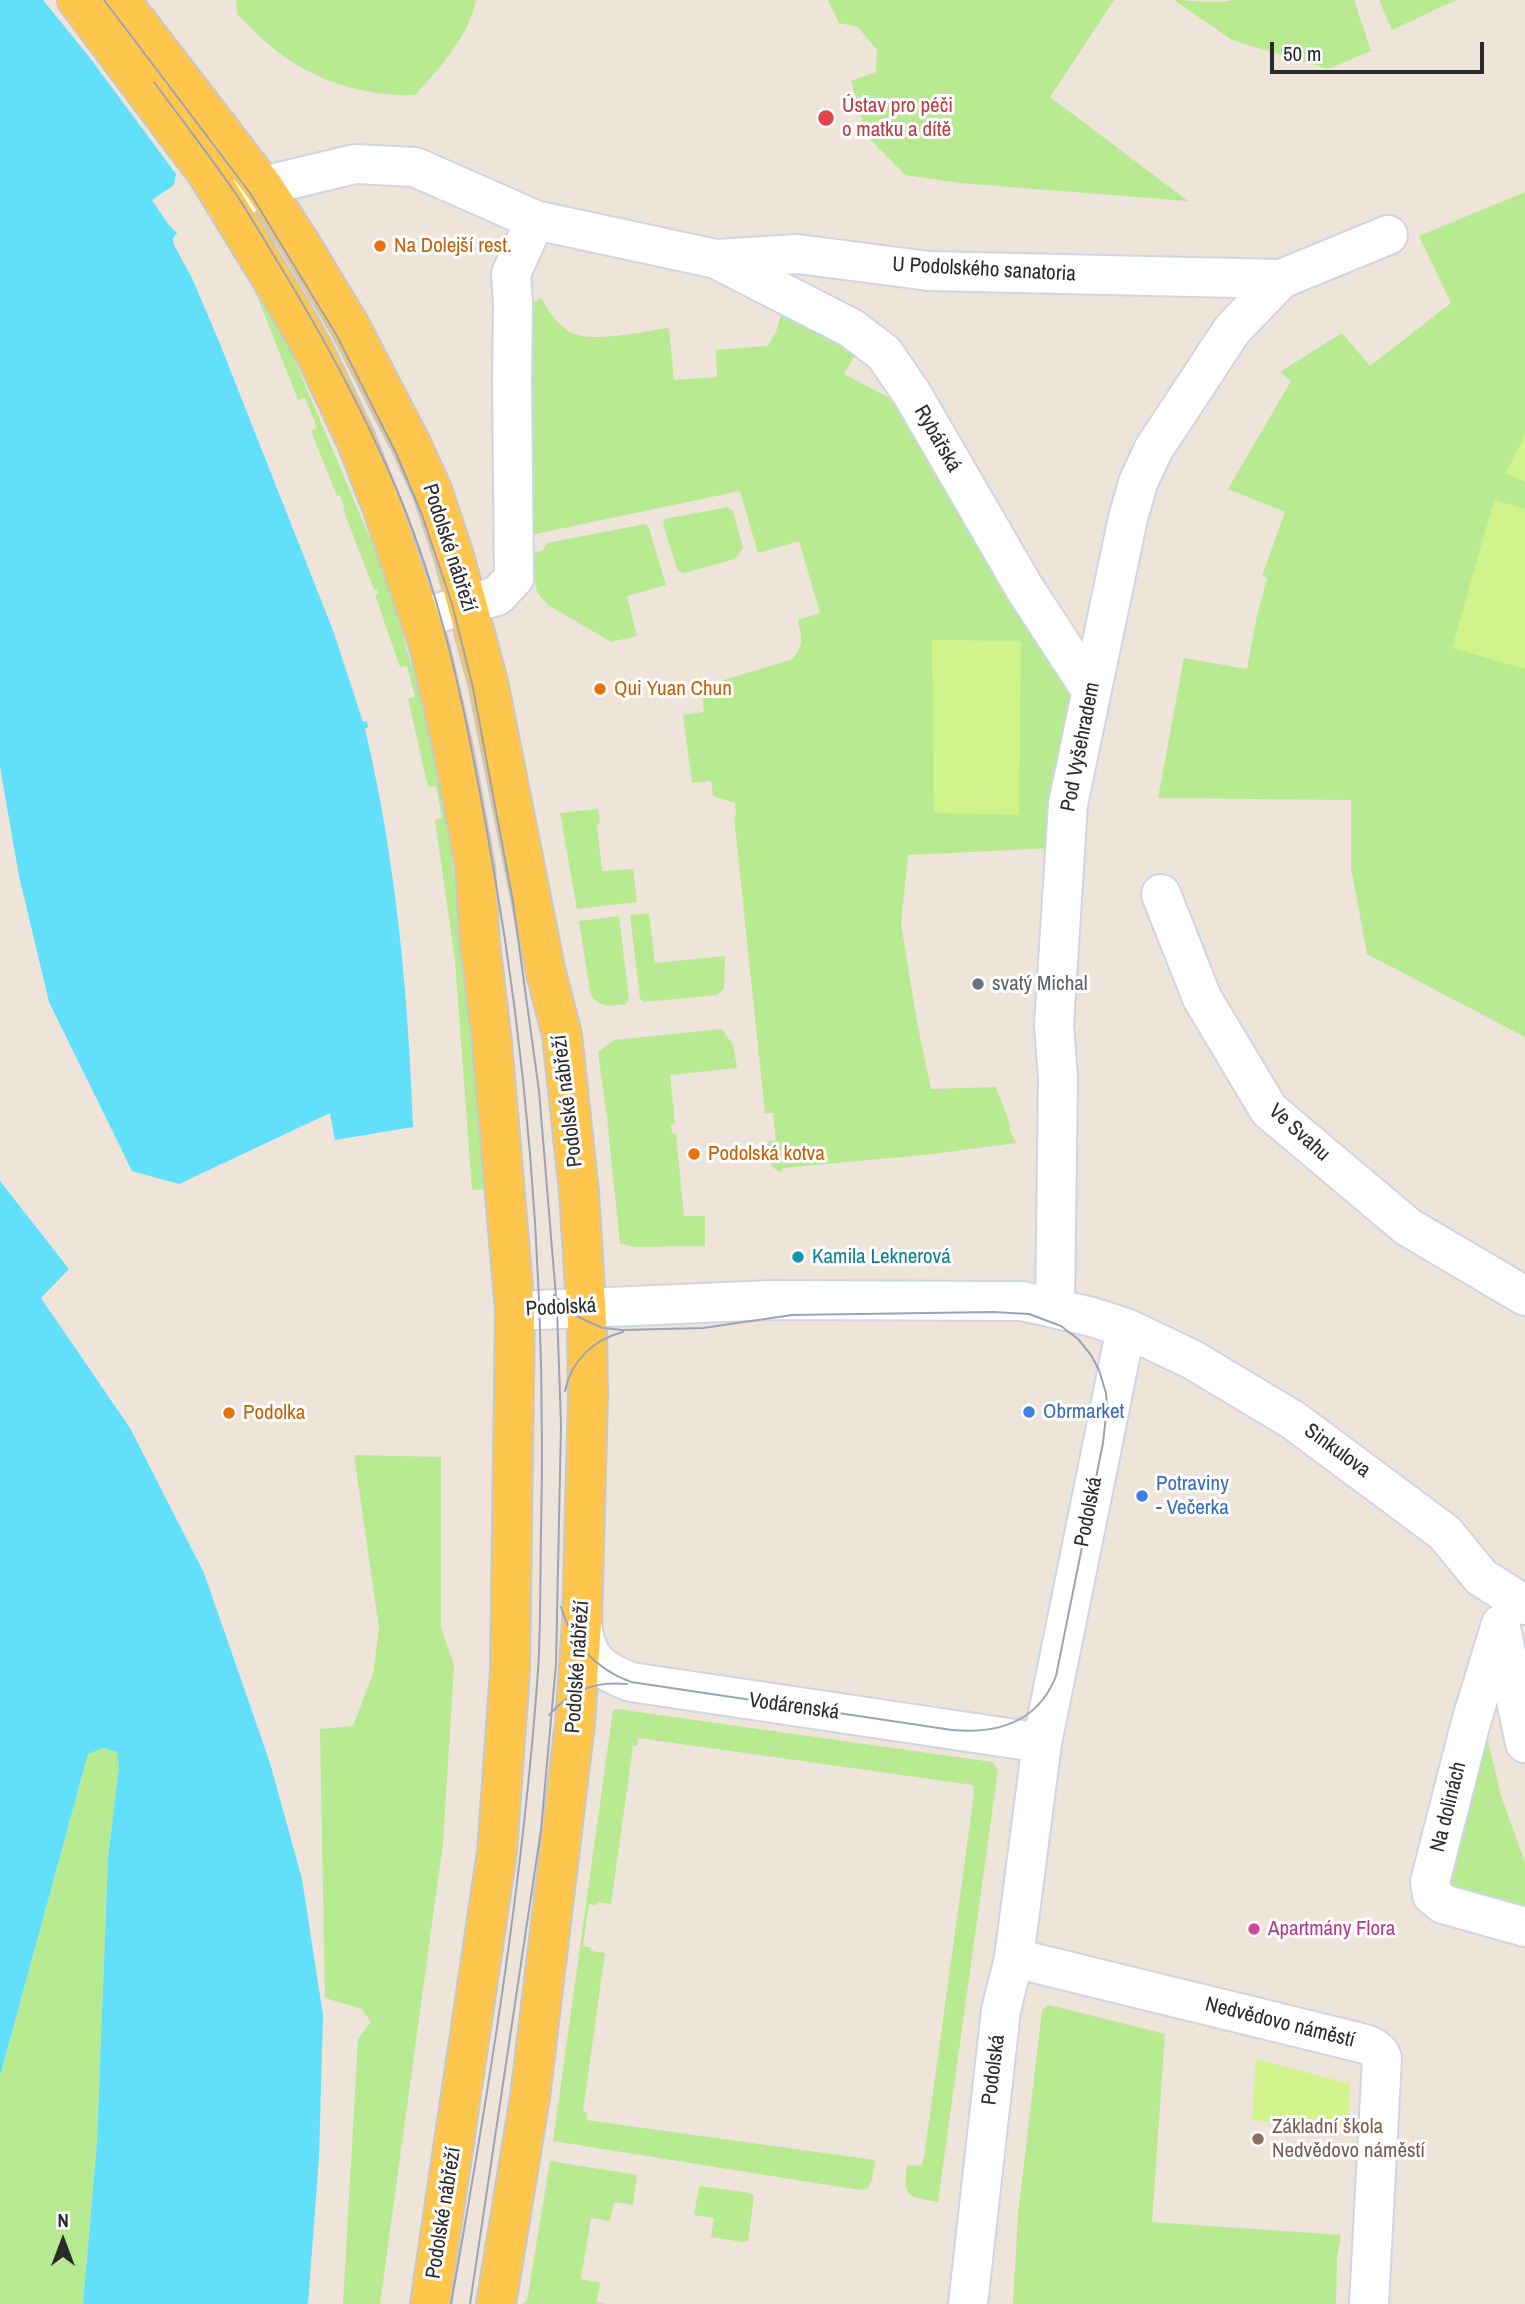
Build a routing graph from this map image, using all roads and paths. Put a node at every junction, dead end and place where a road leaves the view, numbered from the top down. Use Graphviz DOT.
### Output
graph roads {
  1 [pos="78,0"];
  2 [pos="120,0"];
  3 [pos="263,186"];
  4 [pos="226,205"];
  5 [pos="536,220"];
  6 [pos="1388,235"];
  7 [pos="716,259"];
  8 [pos="1281,279"];
  9 [pos="468,604"];
  10 [pos="421,618"];
  11 [pos="1091,690"];
  12 [pos="1161,894"];
  13 [pos="1525,1296"];
  14 [pos="586,1307"];
  15 [pos="1055,1308"];
  16 [pos="515,1311"];
  17 [pos="1126,1328"];
  18 [pos="1513,1614"];
  19 [pos="582,1622"];
  20 [pos="1042,1743"];
  21 [pos="1525,1743"];
  22 [pos="1525,1927"];
  23 [pos="1014,1958"];
  24 [pos="430,2304"];
  25 [pos="496,2304"];
  26 [pos="968,2304"];
  27 [pos="1369,2304"];
  1 -- 4 [label="main road, Podolské nábřeží"];
  2 -- 3 [label="main road, Podolské nábřeží"];
  3 -- 4 [label="street, U Podolského sanatoria"];
  3 -- 5 [label="street, U Podolského sanatoria"];
  3 -- 9 [label="main road, Podolské nábřeží"];
  4 -- 10 [label="main road, Podolské nábřeží"];
  5 -- 7 [label="street, U Podolského sanatoria"];
  5 -- 9 [label="street"];
  6 -- 8 [label="street, U Podolského sanatoria"];
  7 -- 8 [label="street, U Podolského sanatoria"];
  7 -- 11 [label="street, Rybářská"];
  8 -- 11 [label="street, Pod Vyšehradem"];
  9 -- 10 [label="street"];
  9 -- 14 [label="main road, Podolské nábřeží"];
  10 -- 16 [label="main road, Podolské nábřeží"];
  11 -- 15 [label="street, Pod Vyšehradem"];
  12 -- 13 [label="street, Ve Svahu"];
  14 -- 15 [label="street, Podolská"];
  14 -- 16 [label="street, Podolská"];
  14 -- 19 [label="main road, Podolské nábřeží"];
  15 -- 17 [label="street, Podolská"];
  16 -- 24 [label="main road, Podolské nábřeží"];
  17 -- 18 [label="street, Sinkulova"];
  17 -- 20 [label="street, Podolská"];
  18 -- 21 [label="street"];
  18 -- 22 [label="street, Na dolinách"];
  19 -- 20 [label="street, Vodárenská"];
  19 -- 25 [label="main road, Podolské nábřeží"];
  20 -- 23 [label="street, Podolská"];
  23 -- 26 [label="street, Podolská"];
  23 -- 27 [label="street, Nedvědovo náměstí"];
}
